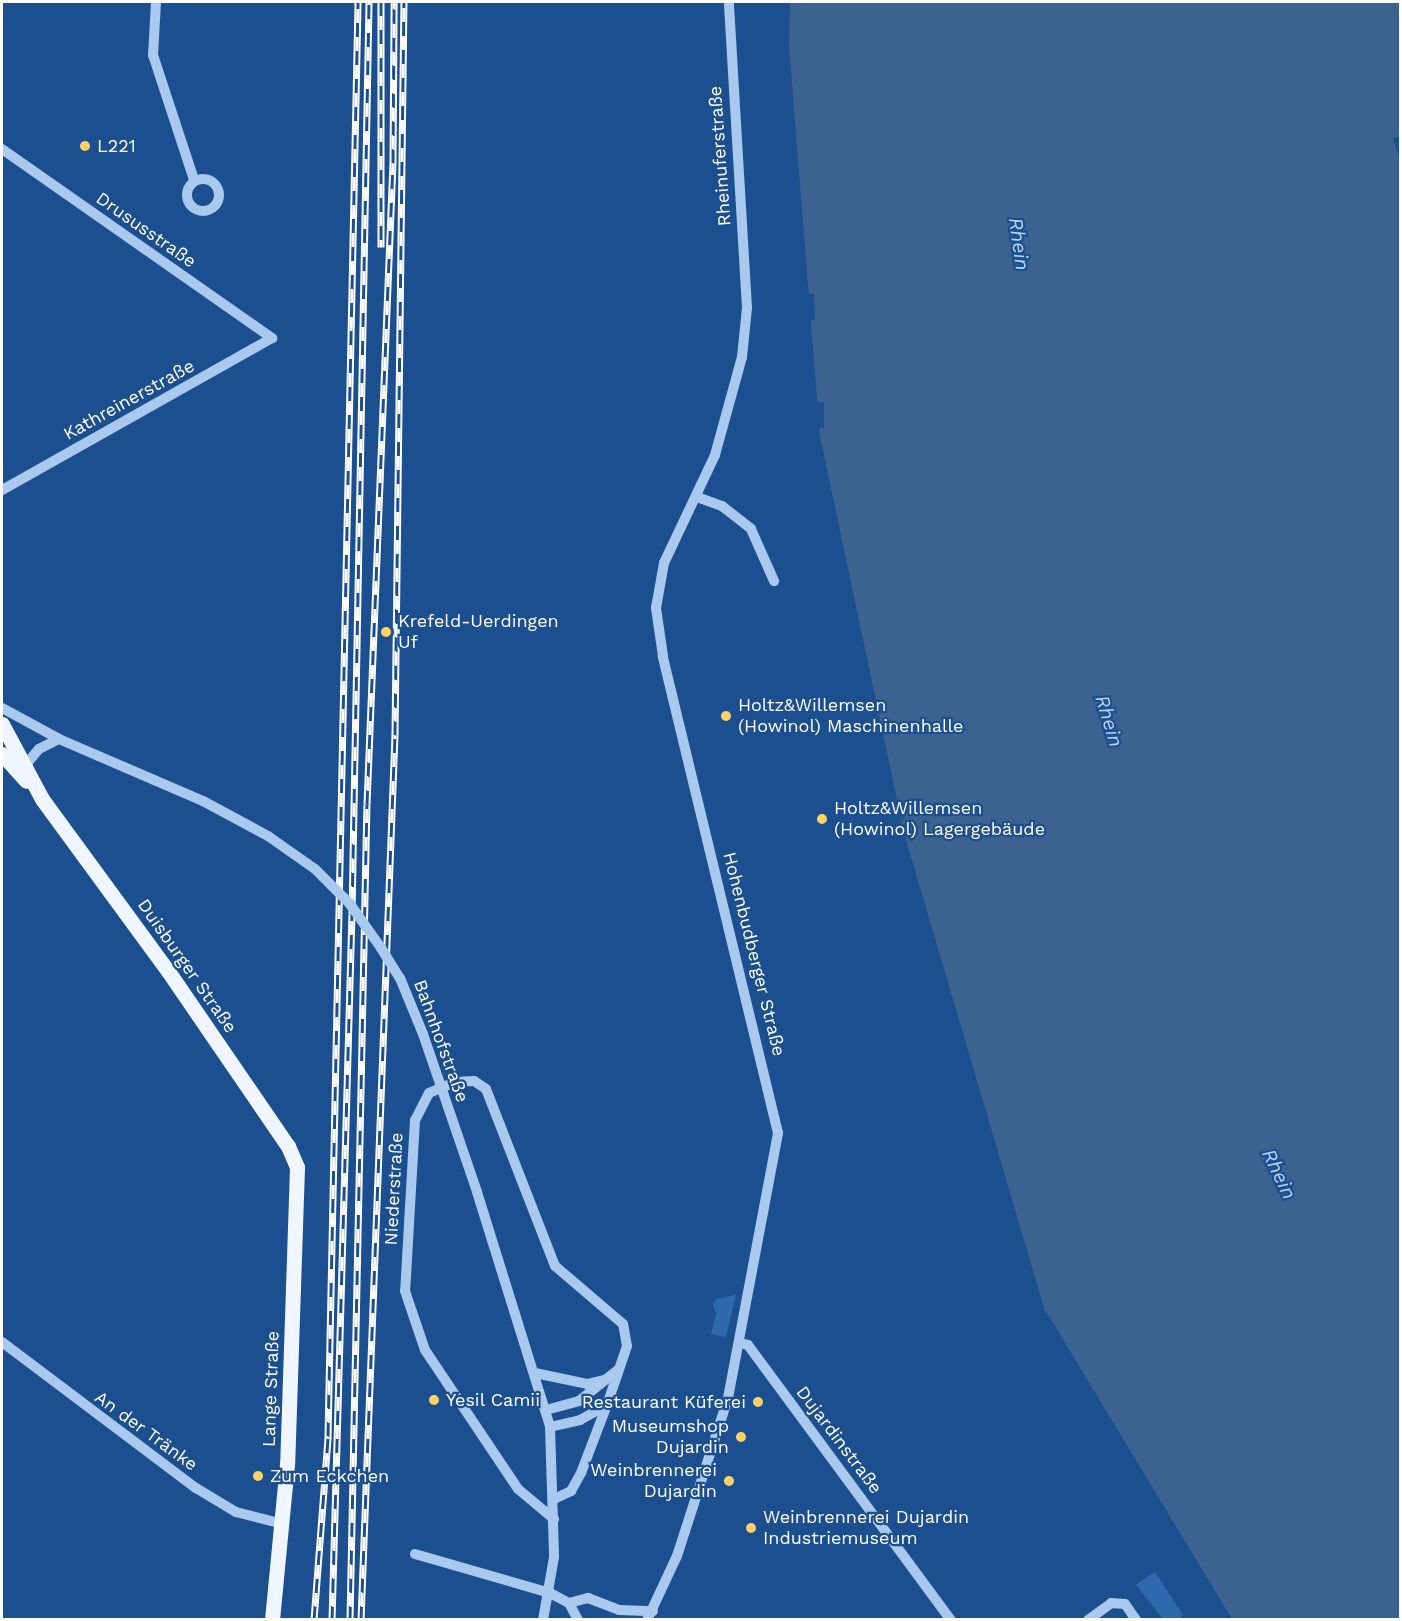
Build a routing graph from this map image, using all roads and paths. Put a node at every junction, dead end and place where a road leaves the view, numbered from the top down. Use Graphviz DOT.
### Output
graph roads {
  1 [pos="156,2"];
  2 [pos="729,2"];
  3 [pos="2,149"];
  4 [pos="194,180"];
  5 [pos="747,308"];
  6 [pos="272,338"];
  7 [pos="2,490"];
  8 [pos="697,497"];
  9 [pos="774,581"];
  10 [pos="2,708"];
  11 [pos="2,724"];
  12 [pos="59,739"];
  13 [pos="2,754"];
  14 [pos="27,772"];
  15 [pos="42,799"];
  16 [pos="295,1160"];
  17 [pos="2,1342"];
  18 [pos="740,1343"];
  19 [pos="622,1367"];
  20 [pos="535,1373"];
  21 [pos="608,1379"];
  22 [pos="607,1405"];
  23 [pos="546,1410"];
  24 [pos="550,1427"];
  25 [pos="554,1499"];
  26 [pos="554,1518"];
  27 [pos="283,1524"];
  28 [pos="415,1554"];
  29 [pos="550,1593"];
  30 [pos="569,1603"];
  31 [pos="650,1615"];
  32 [pos="272,1620"];
  33 [pos="543,1620"];
  34 [pos="578,1620"];
  35 [pos="951,1620"];
  36 [pos="1088,1620"];
  37 [pos="1136,1620"];
  1 -- 4 [label="street"];
  2 -- 5 [label="street, Rheinuferstraße"];
  3 -- 6 [label="street, Drususstraße"];
  5 -- 8 [label="street, Hohenbudberger Straße"];
  6 -- 7 [label="street, Kathreinerstraße"];
  8 -- 9 [label="street"];
  8 -- 18 [label="street, Hohenbudberger Straße"];
  10 -- 12 [label="street, Bahnhofstraße"];
  11 -- 14 [label="main road, Duisburger Straße"];
  12 -- 14 [label="street"];
  12 -- 20 [label="street, Bahnhofstraße, bridge"];
  13 -- 15 [label="main road, Duisburger Straße"];
  14 -- 15 [label="main road, Duisburger Straße"];
  15 -- 16 [label="main road, Duisburger Straße"];
  16 -- 27 [label="main road, Lange Straße"];
  17 -- 27 [label="street, An der Tränke"];
  18 -- 31 [label="street, Hohenbudberger Straße"];
  18 -- 35 [label="street, Dujardinstraße"];
  19 -- 21 [label="street"];
  19 -- 22 [label="street, Niederstraße"];
  19 -- 26 [label="street, Niederstraße"];
  20 -- 21 [label="street"];
  20 -- 23 [label="street, Bahnhofstraße"];
  21 -- 23 [label="street"];
  22 -- 24 [label="street"];
  22 -- 25 [label="street, Niederstraße"];
  23 -- 24 [label="street, Bahnhofstraße"];
  24 -- 25 [label="street, Bahnhofstraße"];
  25 -- 26 [label="street, Bahnhofstraße"];
  26 -- 29 [label="street, Bahnhofstraße"];
  27 -- 32 [label="main road, Lange Straße"];
  28 -- 29 [label="street"];
  29 -- 30 [label="street"];
  29 -- 33 [label="street, Bahnhofstraße"];
  30 -- 31 [label="street, Hohenbudberger Straße"];
  30 -- 34 [label="street"];
  36 -- 37 [label="street"];
}
